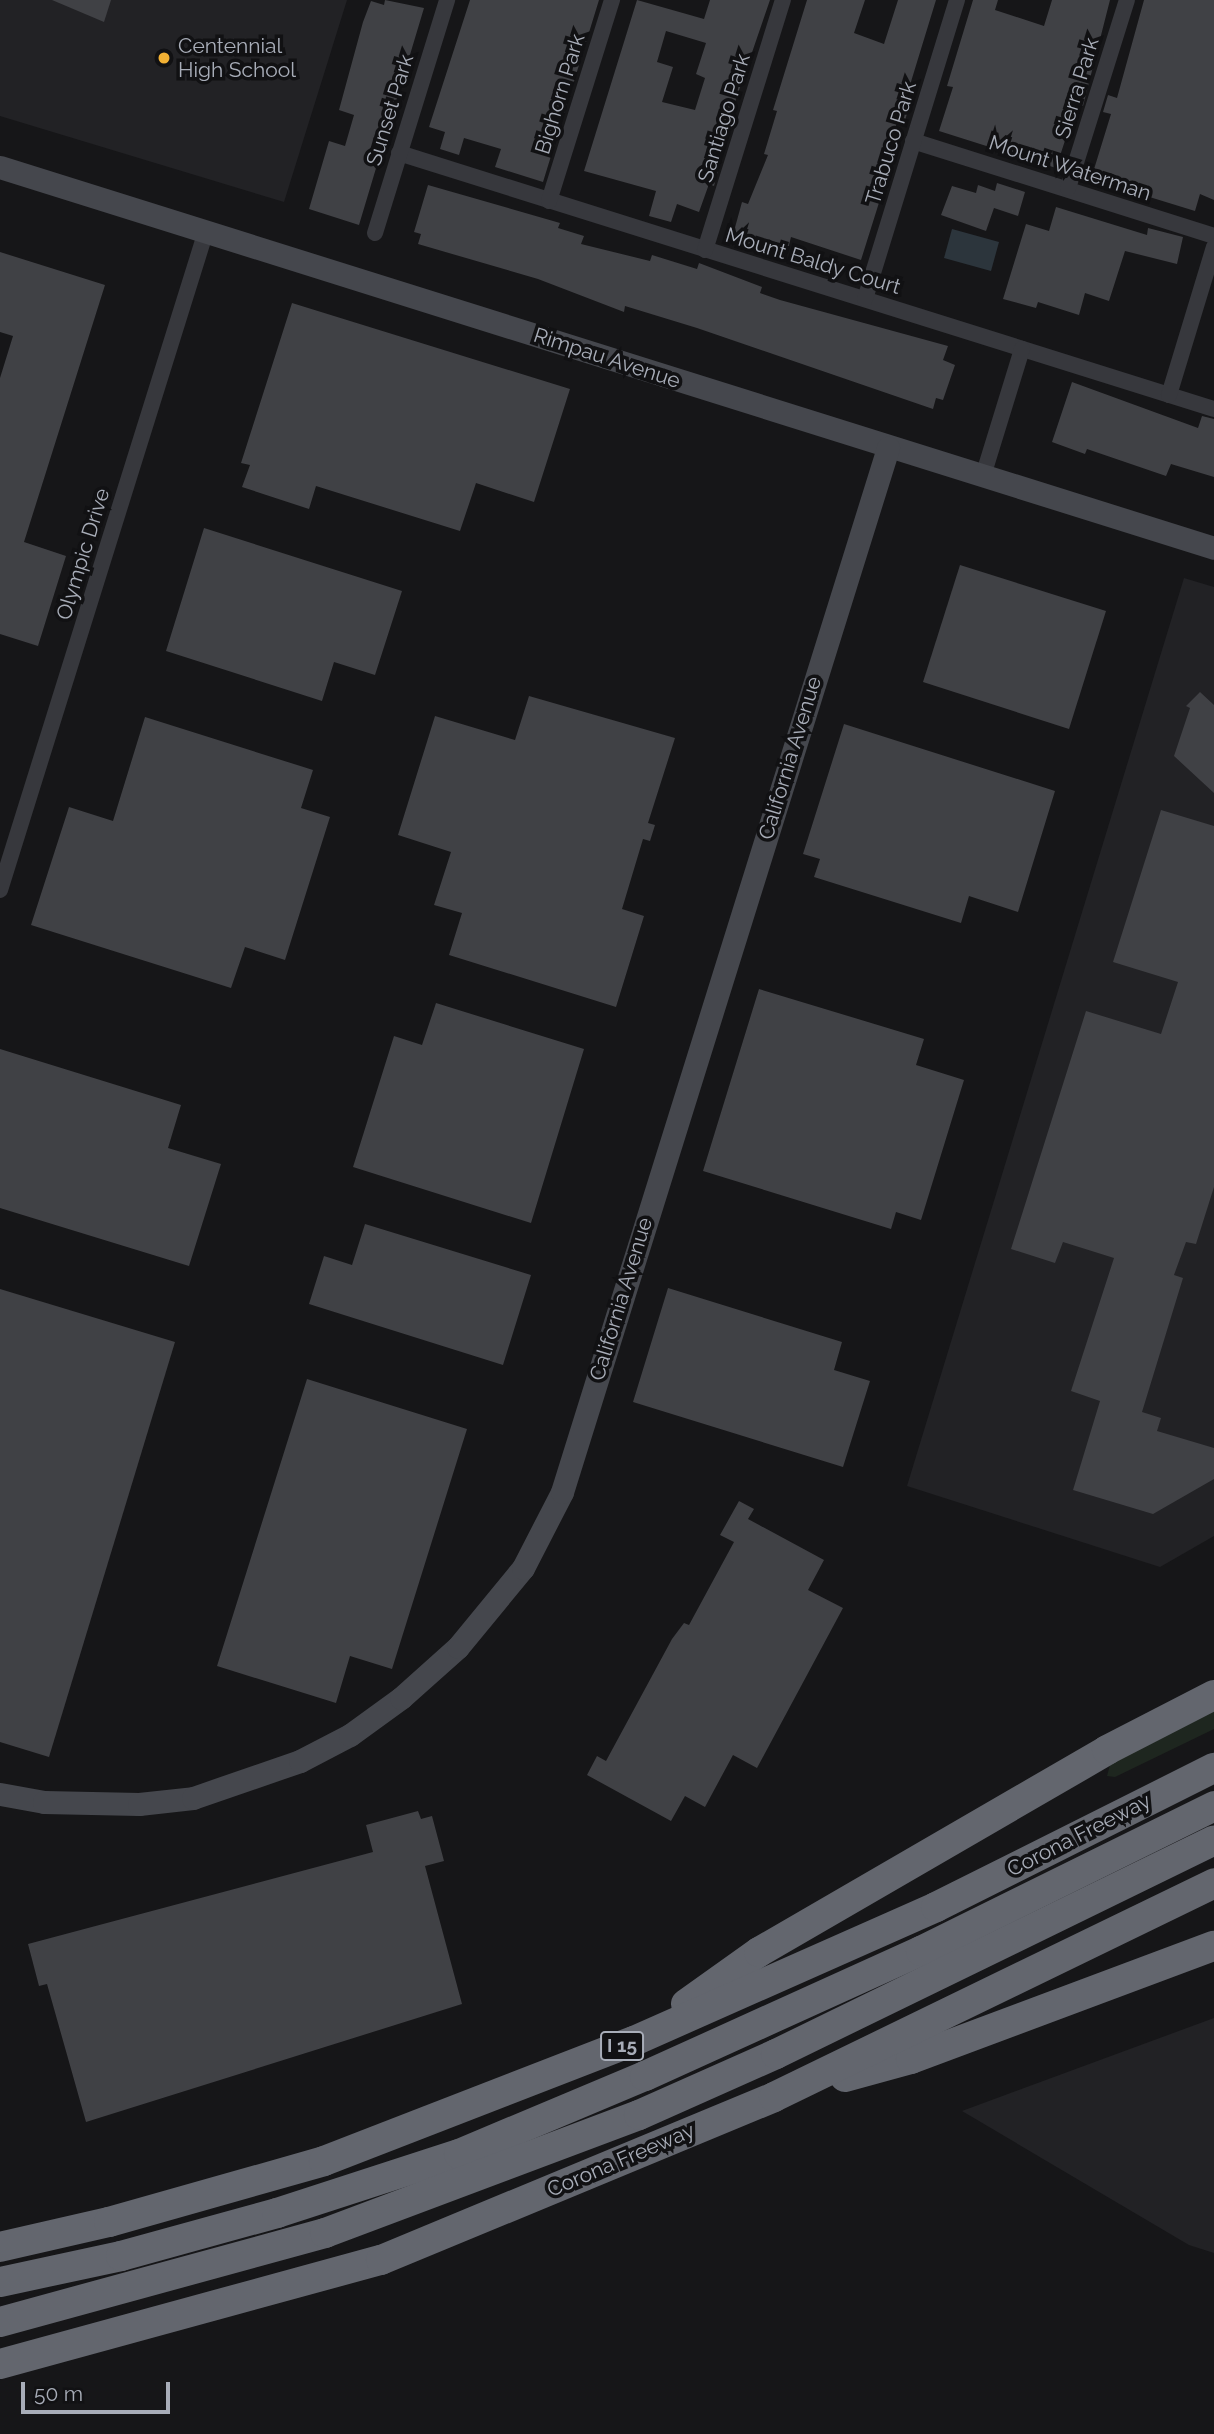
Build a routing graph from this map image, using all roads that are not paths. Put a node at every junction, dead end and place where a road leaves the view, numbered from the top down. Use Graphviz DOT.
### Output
graph roads {
  1 [pos="447,0"];
  2 [pos="612,0"];
  3 [pos="783,0"];
  4 [pos="957,0"];
  5 [pos="1127,0"];
  6 [pos="914,141"];
  7 [pos="399,153"];
  8 [pos="0,167"];
  9 [pos="1068,188"];
  10 [pos="549,201"];
  11 [pos="206,231"];
  12 [pos="374,233"];
  13 [pos="1214,236"];
  14 [pos="1214,247"];
  15 [pos="705,250"];
  16 [pos="865,299"];
  17 [pos="1022,349"];
  18 [pos="1169,396"];
  19 [pos="1214,410"];
  20 [pos="888,448"];
  21 [pos="983,476"];
  22 [pos="1214,548"];
  23 [pos="0,890"];
  24 [pos="1214,1695"];
  25 [pos="1214,1768"];
  26 [pos="0,1794"];
  27 [pos="1214,1806"];
  28 [pos="1214,1840"];
  29 [pos="1214,1883"];
  30 [pos="1214,1946"];
  31 [pos="634,2041"];
  32 [pos="774,2096"];
  33 [pos="0,2247"];
  34 [pos="9,2278"];
  35 [pos="0,2322"];
  36 [pos="0,2364"];
  1 -- 7 [label="street, Sunset Park"];
  2 -- 10 [label="street, Bighorn Park"];
  3 -- 15 [label="street, Santiago Park"];
  4 -- 6 [label="street, Trabuco Park"];
  5 -- 9 [label="street, Sierra Park"];
  6 -- 9 [label="street, Mount Waterman"];
  6 -- 16 [label="street, Trabuco Park"];
  7 -- 10 [label="street, Mount Baldy Court"];
  7 -- 12 [label="street, Sunset Park"];
  8 -- 11 [label="main road, Rimpau Avenue"];
  9 -- 13 [label="street, Mount Waterman"];
  10 -- 15 [label="street, Mount Baldy Court"];
  11 -- 20 [label="main road, Rimpau Avenue"];
  11 -- 23 [label="street, Olympic Drive"];
  14 -- 18 [label="street"];
  15 -- 16 [label="street, Mount Baldy Court"];
  16 -- 17 [label="street, Mount Baldy Court"];
  17 -- 18 [label="street, Mount Baldy Court"];
  17 -- 21 [label="street"];
  18 -- 19 [label="street, Mount Baldy Court"];
  20 -- 21 [label="main road, Rimpau Avenue"];
  20 -- 26 [label="main road, California Avenue"];
  21 -- 22 [label="main road, Rimpau Avenue"];
  24 -- 31 [label="highway"];
  25 -- 31 [label="highway, Corona Freeway / I 15"];
  27 -- 34 [label="highway"];
  28 -- 35 [label="highway"];
  29 -- 32 [label="highway, Corona Freeway"];
  30 -- 32 [label="highway"];
  31 -- 33 [label="highway, Corona Freeway / I 15"];
  32 -- 36 [label="highway, Corona Freeway"];
}
